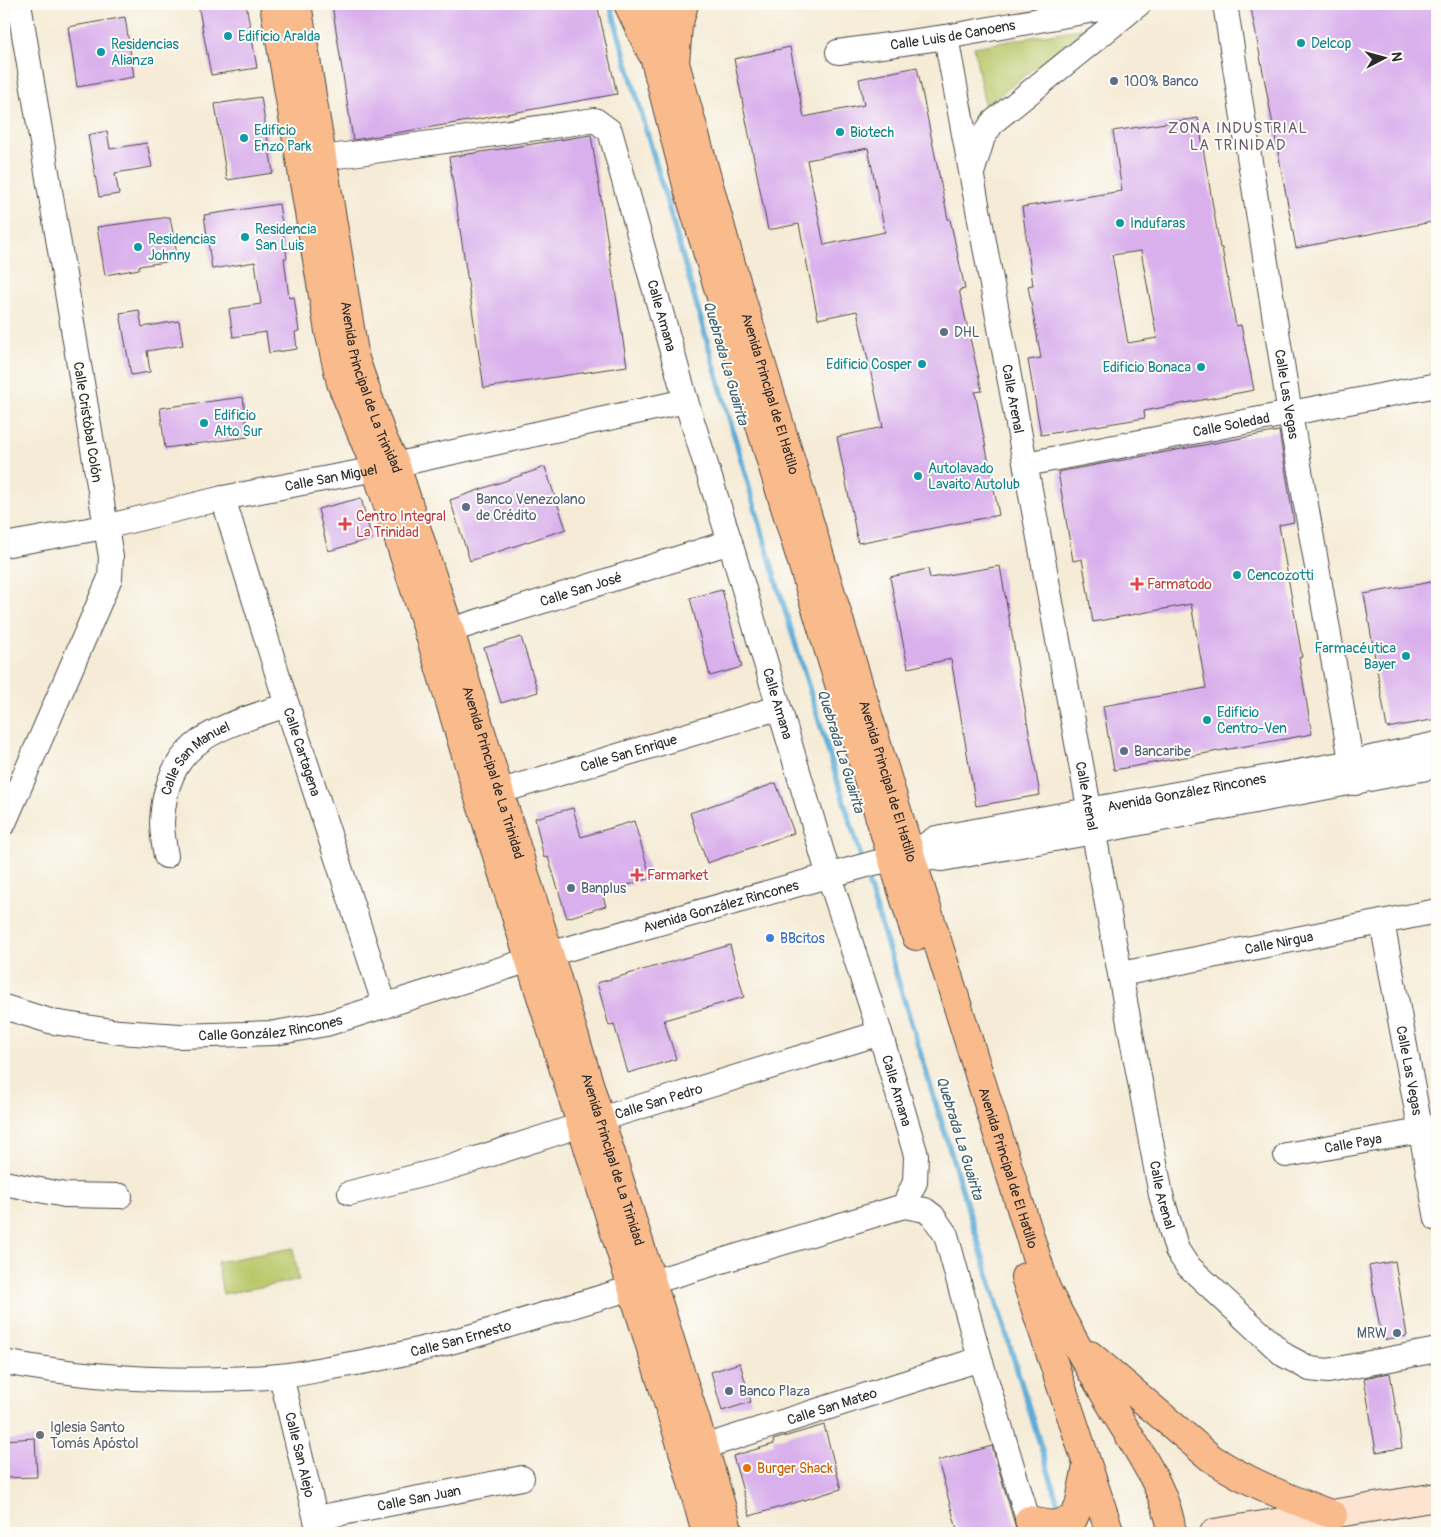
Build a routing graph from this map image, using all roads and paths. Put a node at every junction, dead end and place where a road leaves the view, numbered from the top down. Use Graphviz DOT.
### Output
graph roads {
  1 [pos="19,4"];
  2 [pos="274,4"];
  3 [pos="296,4"];
  4 [pos="628,4"];
  5 [pos="658,4"];
  6 [pos="684,4"];
  7 [pos="1127,4"];
  8 [pos="1139,4"];
  9 [pos="1225,4"];
  10 [pos="946,37"];
  11 [pos="838,52"];
  12 [pos="655,60"];
  13 [pos="323,158"];
  14 [pos="972,177"];
  15 [pos="1437,385"];
  16 [pos="686,401"];
  17 [pos="1290,414"];
  18 [pos="1026,464"];
  19 [pos="385,466"];
  20 [pos="223,498"];
  21 [pos="105,527"];
  22 [pos="730,542"];
  23 [pos="4,545"];
  24 [pos="440,634"];
  25 [pos="287,706"];
  26 [pos="778,708"];
  27 [pos="1437,744"];
  28 [pos="1437,766"];
  29 [pos="1353,772"];
  30 [pos="488,795"];
  31 [pos="1092,821"];
  32 [pos="4,822"];
  33 [pos="166,856"];
  34 [pos="892,859"];
  35 [pos="830,875"];
  36 [pos="1437,911"];
  37 [pos="1382,922"];
  38 [pos="540,957"];
  39 [pos="1121,974"];
  40 [pos="385,1006"];
  41 [pos="4,1007"];
  42 [pos="880,1033"];
  43 [pos="591,1122"];
  44 [pos="1429,1130"];
  45 [pos="1286,1155"];
  46 [pos="4,1183"];
  47 [pos="350,1193"];
  48 [pos="120,1196"];
  49 [pos="904,1206"];
  50 [pos="1437,1219"];
  51 [pos="642,1284"];
  52 [pos="1077,1344"];
  53 [pos="1437,1350"];
  54 [pos="980,1359"];
  55 [pos="4,1362"];
  56 [pos="281,1376"];
  57 [pos="694,1451"];
  58 [pos="1087,1464"];
  59 [pos="522,1478"];
  60 [pos="1437,1498"];
  61 [pos="1333,1515"];
  62 [pos="318,1525"];
  63 [pos="1066,1526"];
  64 [pos="1031,1527"];
  65 [pos="706,1533"];
  66 [pos="729,1533"];
  67 [pos="1110,1533"];
  68 [pos="1172,1533"];
  69 [pos="1214,1533"];
  70 [pos="1287,1533"];
  1 -- 21 [label="street, Calle Cristóbal Colón"];
  2 -- 19 [label="main road, Avenida Principal de La Trinidad"];
  3 -- 13 [label="main road, Avenida Principal de La Trinidad"];
  4 -- 12 [label="main road"];
  5 -- 12 [label="main road, Avenida Principal de El Hatillo"];
  6 -- 34 [label="main road, Avenida Principal de El Hatillo"];
  7 -- 10 [label="street, Calle Luis de Canoens"];
  8 -- 14 [label="street"];
  9 -- 17 [label="street, Calle Las Vegas"];
  10 -- 11 [label="street, Calle Luis de Canoens"];
  10 -- 14 [label="street, Calle Arenal"];
  12 -- 34 [label="main road, Avenida Principal de El Hatillo"];
  13 -- 16 [label="street, Calle Amana"];
  13 -- 19 [label="main road, Avenida Principal de La Trinidad"];
  14 -- 18 [label="street, Calle Arenal"];
  15 -- 17 [label="street, Calle Soledad"];
  16 -- 19 [label="street, Calle San Miguel"];
  16 -- 22 [label="street, Calle Amana"];
  17 -- 18 [label="street, Calle Soledad"];
  17 -- 29 [label="street, Calle Las Vegas"];
  18 -- 31 [label="street, Calle Arenal"];
  19 -- 20 [label="street, Calle San Miguel"];
  19 -- 24 [label="main road, Avenida Principal de La Trinidad"];
  20 -- 21 [label="street, Calle San Miguel"];
  20 -- 25 [label="street, Calle Cartagena"];
  21 -- 23 [label="street, Calle San Miguel"];
  21 -- 32 [label="street, Calle Cristóbal Colón"];
  22 -- 24 [label="street, Calle San José"];
  22 -- 26 [label="street, Calle Amana"];
  24 -- 30 [label="main road, Avenida Principal de La Trinidad"];
  25 -- 33 [label="street, Calle San Manuel"];
  25 -- 40 [label="street, Calle Cartagena"];
  26 -- 30 [label="street, Calle San Enrique"];
  26 -- 35 [label="street, Calle Amana"];
  27 -- 29 [label="street, Avenida González Rincones"];
  28 -- 29 [label="street, Avenida González Rincones"];
  29 -- 31 [label="street, Avenida González Rincones"];
  30 -- 38 [label="main road, Avenida Principal de La Trinidad"];
  31 -- 34 [label="street, Avenida González Rincones"];
  31 -- 39 [label="street, Calle Arenal"];
  34 -- 35 [label="street, Avenida González Rincones"];
  34 -- 52 [label="main road, Avenida Principal de El Hatillo"];
  34 -- 58 [label="main road, Avenida Principal de El Hatillo"];
  35 -- 38 [label="street, Avenida González Rincones"];
  35 -- 42 [label="street, Calle Amana"];
  36 -- 37 [label="street, Calle Nirgua"];
  37 -- 39 [label="street, Calle Nirgua"];
  37 -- 44 [label="street, Calle Las Vegas"];
  38 -- 40 [label="street, Calle González Rincones"];
  38 -- 43 [label="main road, Avenida Principal de La Trinidad"];
  39 -- 53 [label="street, Calle Arenal"];
  40 -- 41 [label="street, Calle González Rincones"];
  42 -- 43 [label="street, Calle San Pedro"];
  42 -- 49 [label="street, Calle Amana"];
  43 -- 47 [label="street, Calle San Pedro"];
  43 -- 51 [label="main road, Avenida Principal de La Trinidad"];
  44 -- 45 [label="street, Calle Paya"];
  44 -- 50 [label="street, Calle Las Vegas"];
  46 -- 48 [label="street"];
  49 -- 51 [label="street, Calle San Ernesto"];
  49 -- 54 [label="street"];
  51 -- 56 [label="street, Calle San Ernesto"];
  51 -- 57 [label="main road, Avenida Principal de La Trinidad"];
  52 -- 61 [label="main road"];
  52 -- 68 [label="main road, Avenida Principal de El Hatillo"];
  54 -- 57 [label="street, Calle San Mateo"];
  54 -- 64 [label="street"];
  55 -- 56 [label="street, Calle San Ernesto"];
  56 -- 62 [label="street, Calle San Alejo"];
  57 -- 65 [label="main road, Avenida Principal de La Trinidad"];
  57 -- 66 [label="main road, Avenida Principal de La Trinidad"];
  58 -- 63 [label="main road"];
  58 -- 67 [label="main road, Avenida Principal de El Hatillo"];
  59 -- 62 [label="street, Calle San Juan"];
  60 -- 61 [label="street"];
  61 -- 69 [label="street"];
  61 -- 70 [label="street"];
  63 -- 64 [label="main road"];
}
